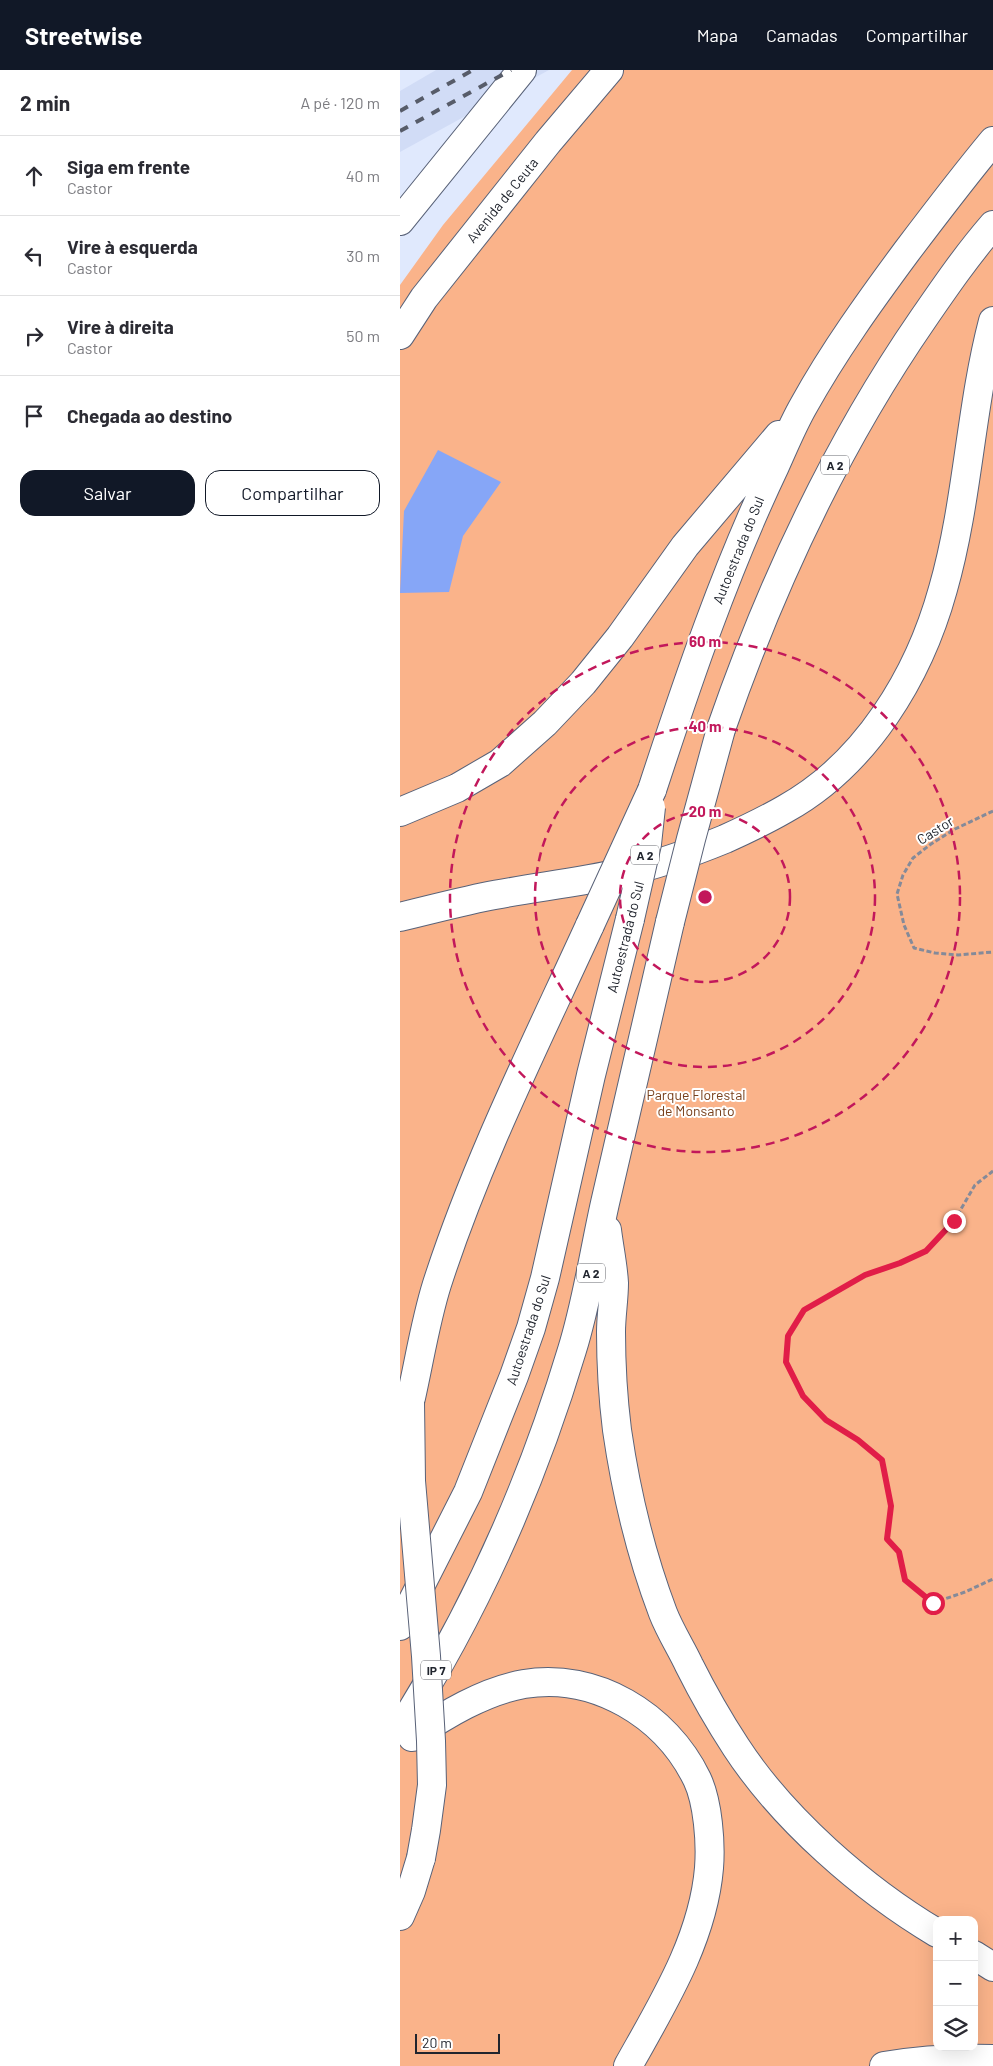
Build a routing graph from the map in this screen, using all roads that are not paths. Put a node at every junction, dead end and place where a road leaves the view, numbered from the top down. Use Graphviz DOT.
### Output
graph roads {
  1 [pos="522,70"];
  2 [pos="609,70"];
  3 [pos="993,141"];
  4 [pos="400,221"];
  5 [pos="993,225"];
  6 [pos="993,322"];
  7 [pos="400,335"];
  8 [pos="803,406"];
  9 [pos="652,790"];
  10 [pos="410,807"];
  11 [pos="400,917"];
  12 [pos="604,1206"];
  13 [pos="468,1610"];
  14 [pos="400,1626"];
  15 [pos="400,1729"];
  16 [pos="400,1744"];
  17 [pos="400,1916"];
  18 [pos="933,1930"];
  19 [pos="978,1958"];
  20 [pos="993,1967"];
  21 [pos="993,2059"];
  22 [pos="628,2066"];
  23 [pos="884,2066"];
  1 -- 4 [label="highway"];
  2 -- 7 [label="highway, Avenida de Ceuta"];
  3 -- 8 [label="highway, Autoestrada do Sul / A 2"];
  5 -- 12 [label="highway, A 2, bridge"];
  6 -- 11 [label="highway"];
  8 -- 9 [label="highway, Autoestrada do Sul / A 2"];
  8 -- 10 [label="highway"];
  9 -- 14 [label="highway, Autoestrada do Sul / A 2, bridge"];
  9 -- 17 [label="highway, bridge"];
  12 -- 13 [label="highway, A 2"];
  12 -- 18 [label="highway"];
  13 -- 15 [label="highway, IP 7"];
  16 -- 22 [label="highway"];
  19 -- 20 [label="highway"];
  21 -- 23 [label="highway"];
}
